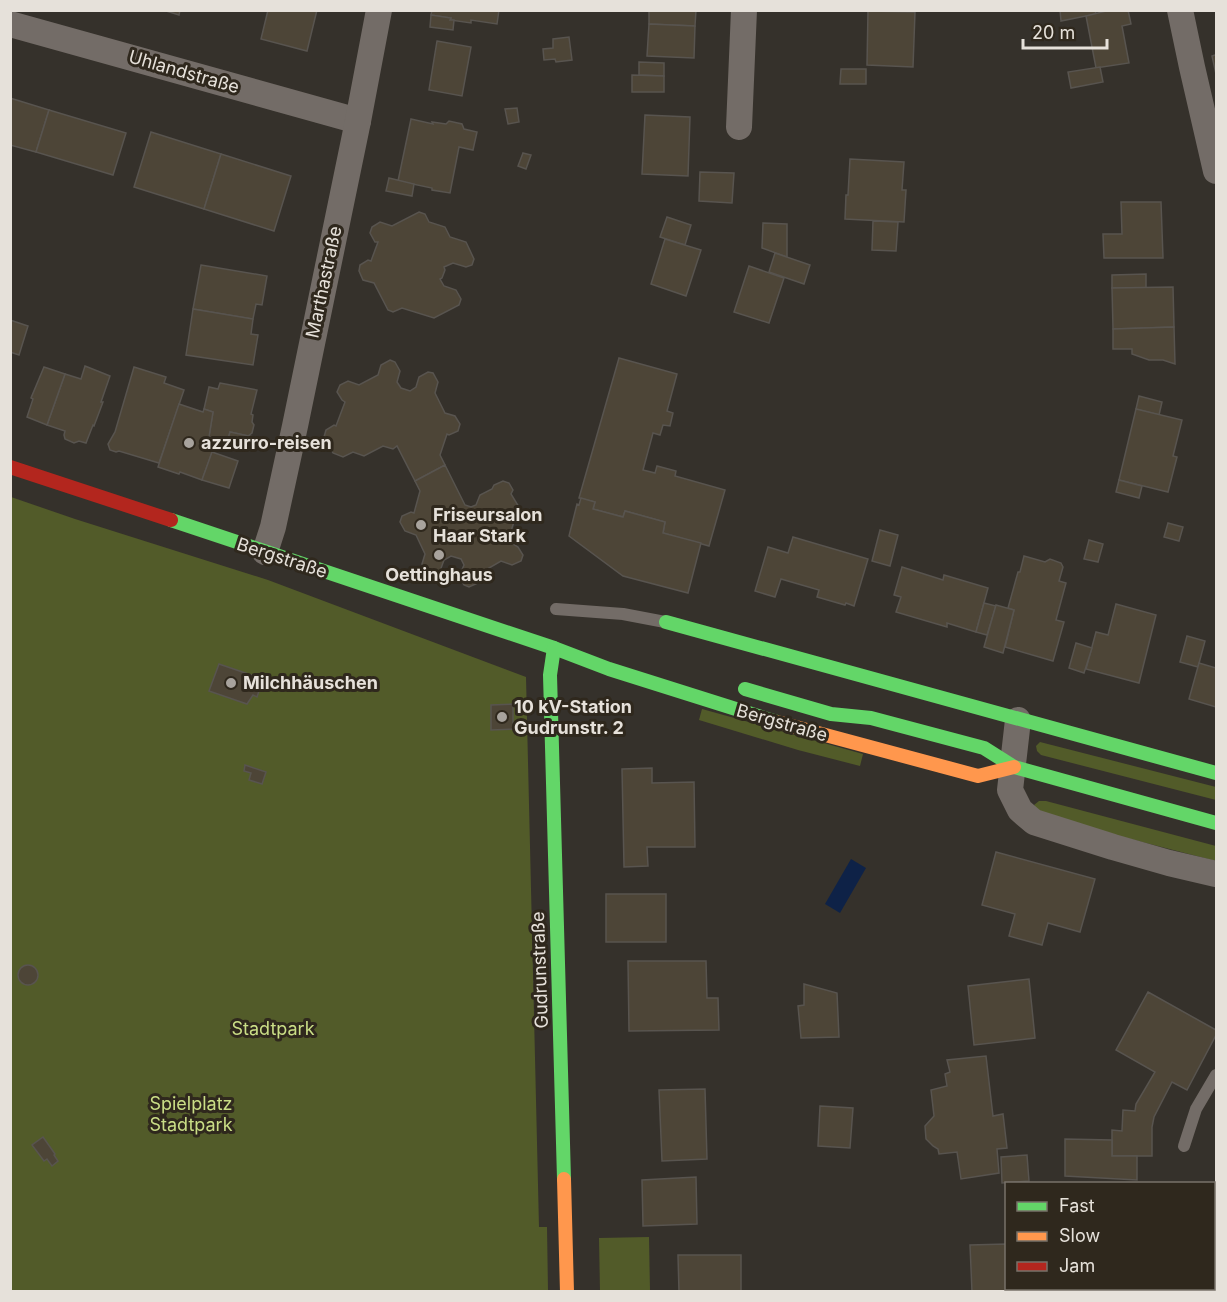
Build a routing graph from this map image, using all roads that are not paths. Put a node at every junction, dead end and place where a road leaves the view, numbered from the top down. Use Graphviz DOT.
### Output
graph roads {
  1 [pos="379,10"];
  2 [pos="744,10"];
  3 [pos="1180,10"];
  4 [pos="10,24"];
  5 [pos="358,121"];
  6 [pos="739,127"];
  7 [pos="1216,171"];
  8 [pos="10,467"];
  9 [pos="265,552"];
  10 [pos="556,609"];
  11 [pos="666,622"];
  12 [pos="554,648"];
  13 [pos="590,649"];
  14 [pos="733,685"];
  15 [pos="1018,720"];
  16 [pos="1014,766"];
  17 [pos="1216,773"];
  18 [pos="1216,823"];
  19 [pos="1216,874"];
  20 [pos="1216,1075"];
  21 [pos="1184,1146"];
  22 [pos="567,1292"];
  1 -- 5 [label="street, Marthastraße"];
  2 -- 6 [label="street"];
  3 -- 7 [label="street"];
  4 -- 5 [label="street, Uhlandstraße"];
  5 -- 9 [label="street, Marthastraße"];
  8 -- 9 [label="street, Bergstraße"];
  9 -- 12 [label="street, Bergstraße"];
  10 -- 11 [label="lane"];
  11 -- 15 [label="street"];
  12 -- 13 [label="street, Bergstraße"];
  12 -- 16 [label="street, Bergstraße"];
  12 -- 22 [label="street, Gudrunstraße"];
  14 -- 16 [label="street, Bergstraße"];
  15 -- 16 [label="street"];
  15 -- 17 [label="street"];
  16 -- 18 [label="street, Bergstraße"];
  16 -- 19 [label="street"];
  20 -- 21 [label="lane"];
}
